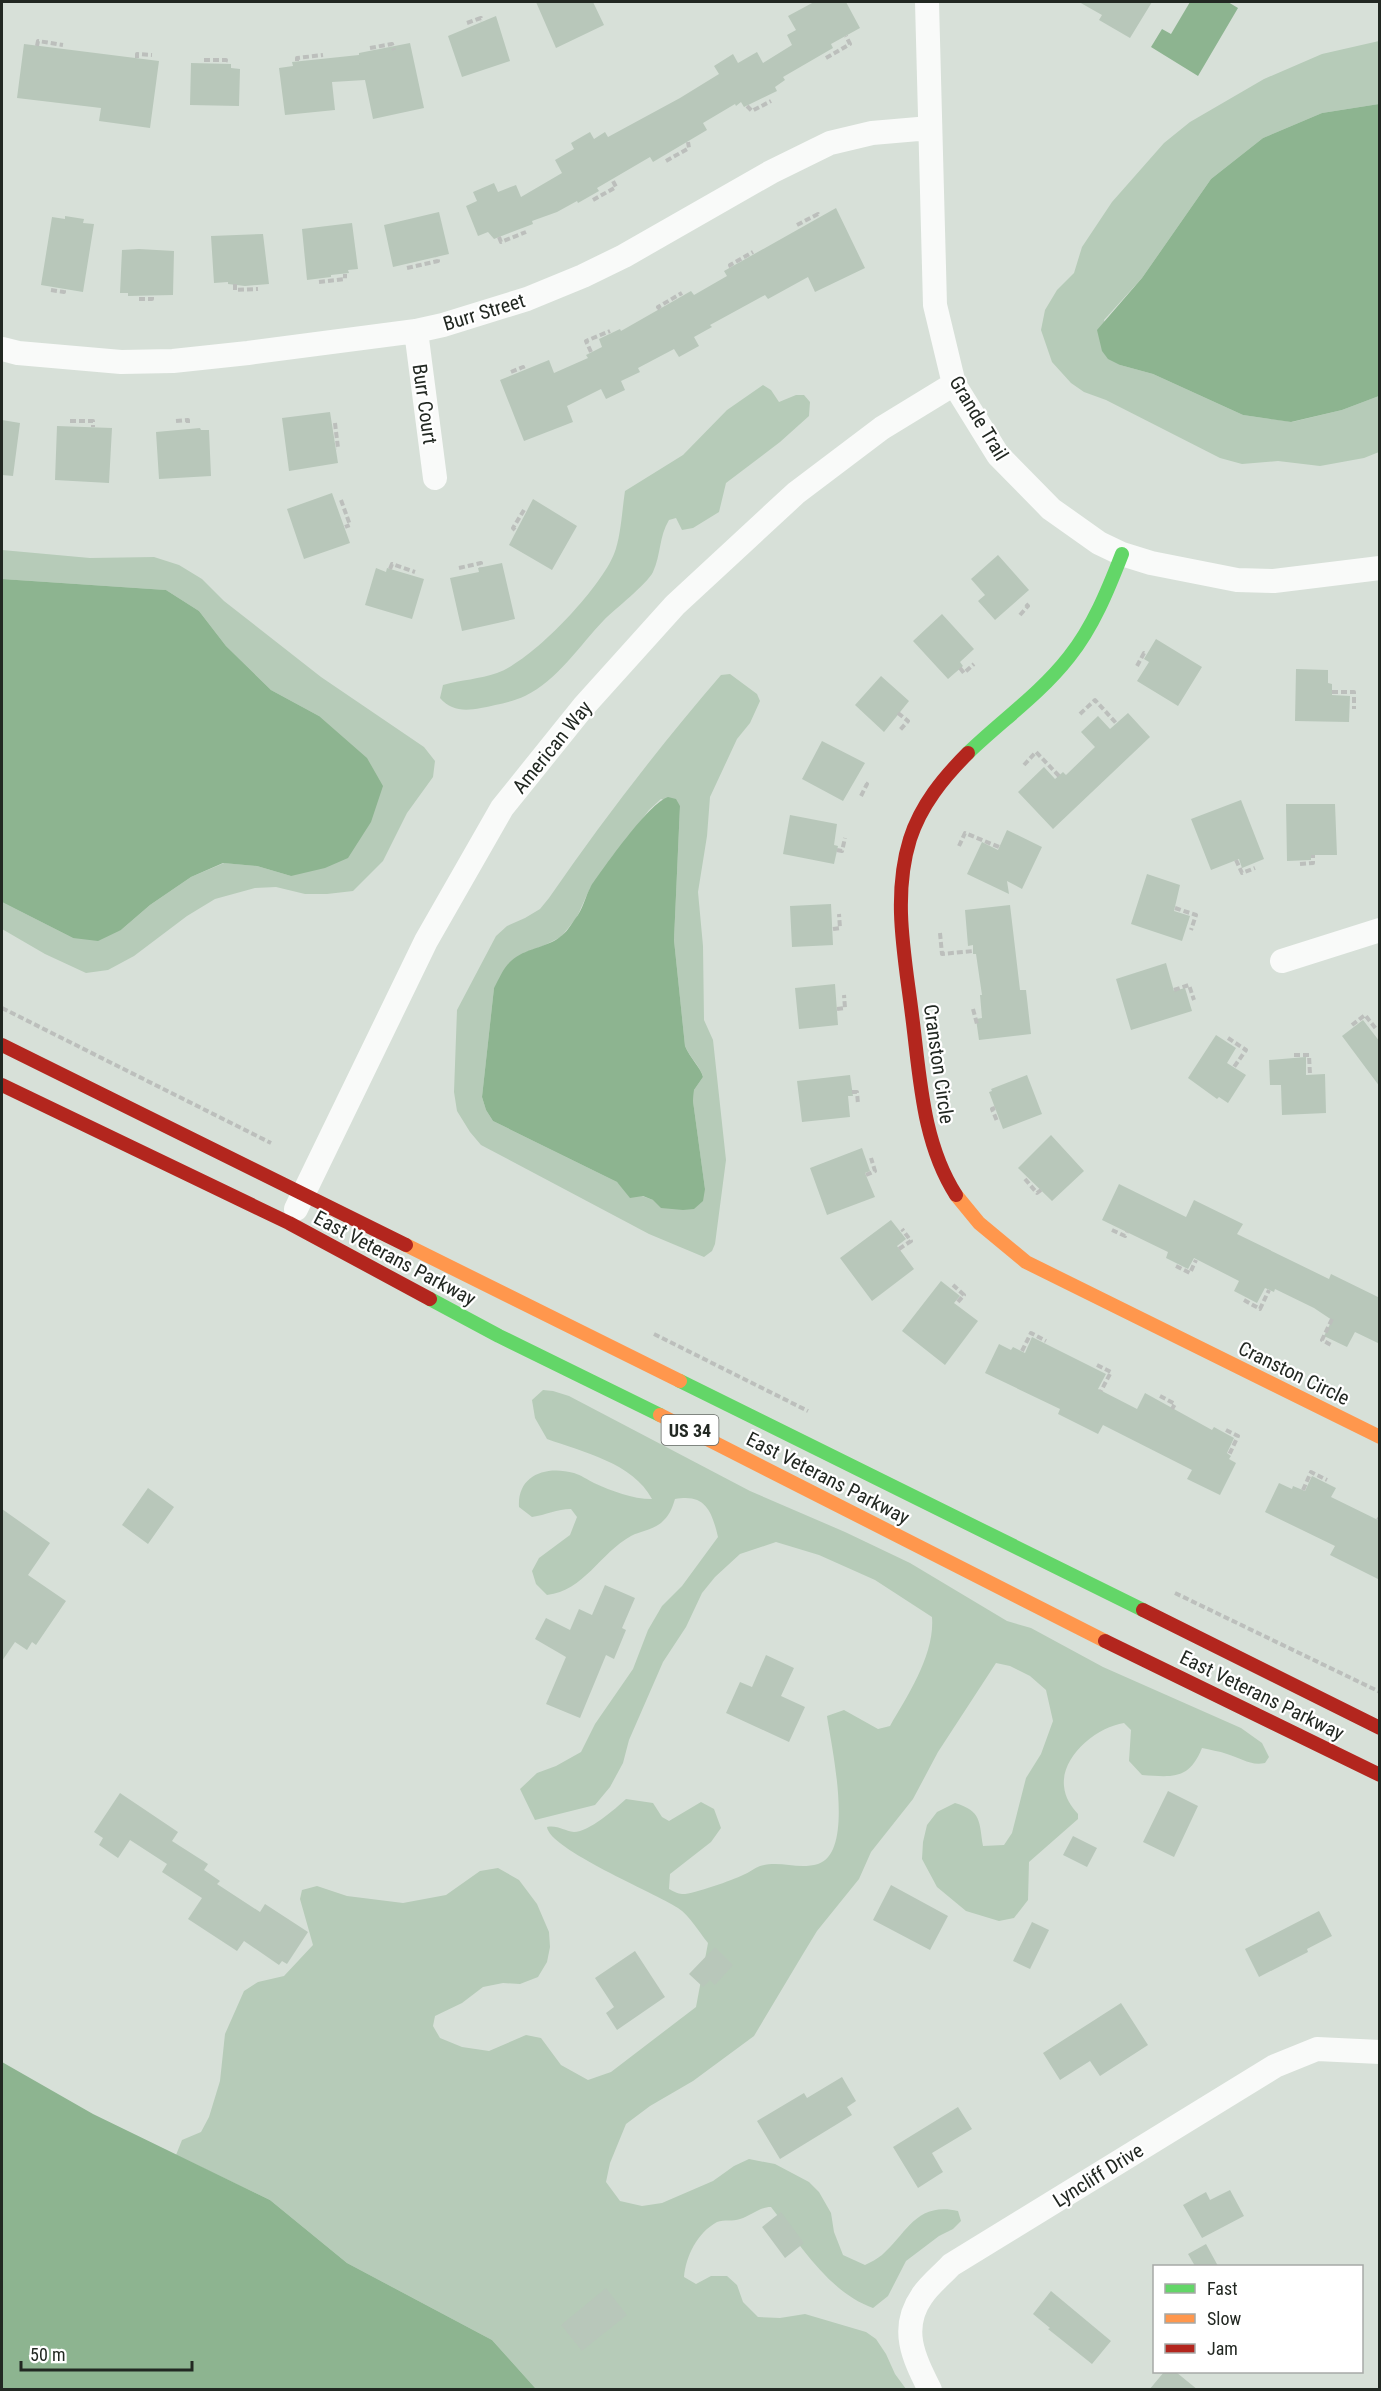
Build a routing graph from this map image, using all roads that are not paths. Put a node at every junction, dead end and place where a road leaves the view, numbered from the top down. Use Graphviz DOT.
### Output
graph roads {
  1 [pos="927,2"];
  2 [pos="930,128"];
  3 [pos="416,331"];
  4 [pos="2,349"];
  5 [pos="954,384"];
  6 [pos="435,478"];
  7 [pos="1122,554"];
  8 [pos="1380,568"];
  9 [pos="1380,930"];
  10 [pos="1282,961"];
  11 [pos="2,1045"];
  12 [pos="2,1085"];
  13 [pos="303,1194"];
  14 [pos="289,1222"];
  15 [pos="1380,1437"];
  16 [pos="1380,1728"];
  17 [pos="1380,1774"];
  18 [pos="1380,2052"];
  19 [pos="930,2390"];
  1 -- 2 [label="street, Grande Trail"];
  2 -- 3 [label="street, Burr Street"];
  2 -- 5 [label="street, Grande Trail"];
  3 -- 4 [label="street, Burr Street"];
  3 -- 6 [label="street, Burr Court"];
  5 -- 7 [label="street, Grande Trail"];
  5 -- 13 [label="street, American Way"];
  7 -- 8 [label="street, Grande Trail"];
  7 -- 15 [label="main road, Cranston Circle"];
  9 -- 10 [label="street"];
  11 -- 13 [label="main road, East Veterans Parkway / US 34"];
  12 -- 14 [label="main road, East Veterans Parkway / US 34"];
  13 -- 14 [label="street, American Way"];
  13 -- 16 [label="main road, East Veterans Parkway / US 34"];
  14 -- 17 [label="main road, East Veterans Parkway / US 34"];
  18 -- 19 [label="street, Lyncliff Drive"];
}
